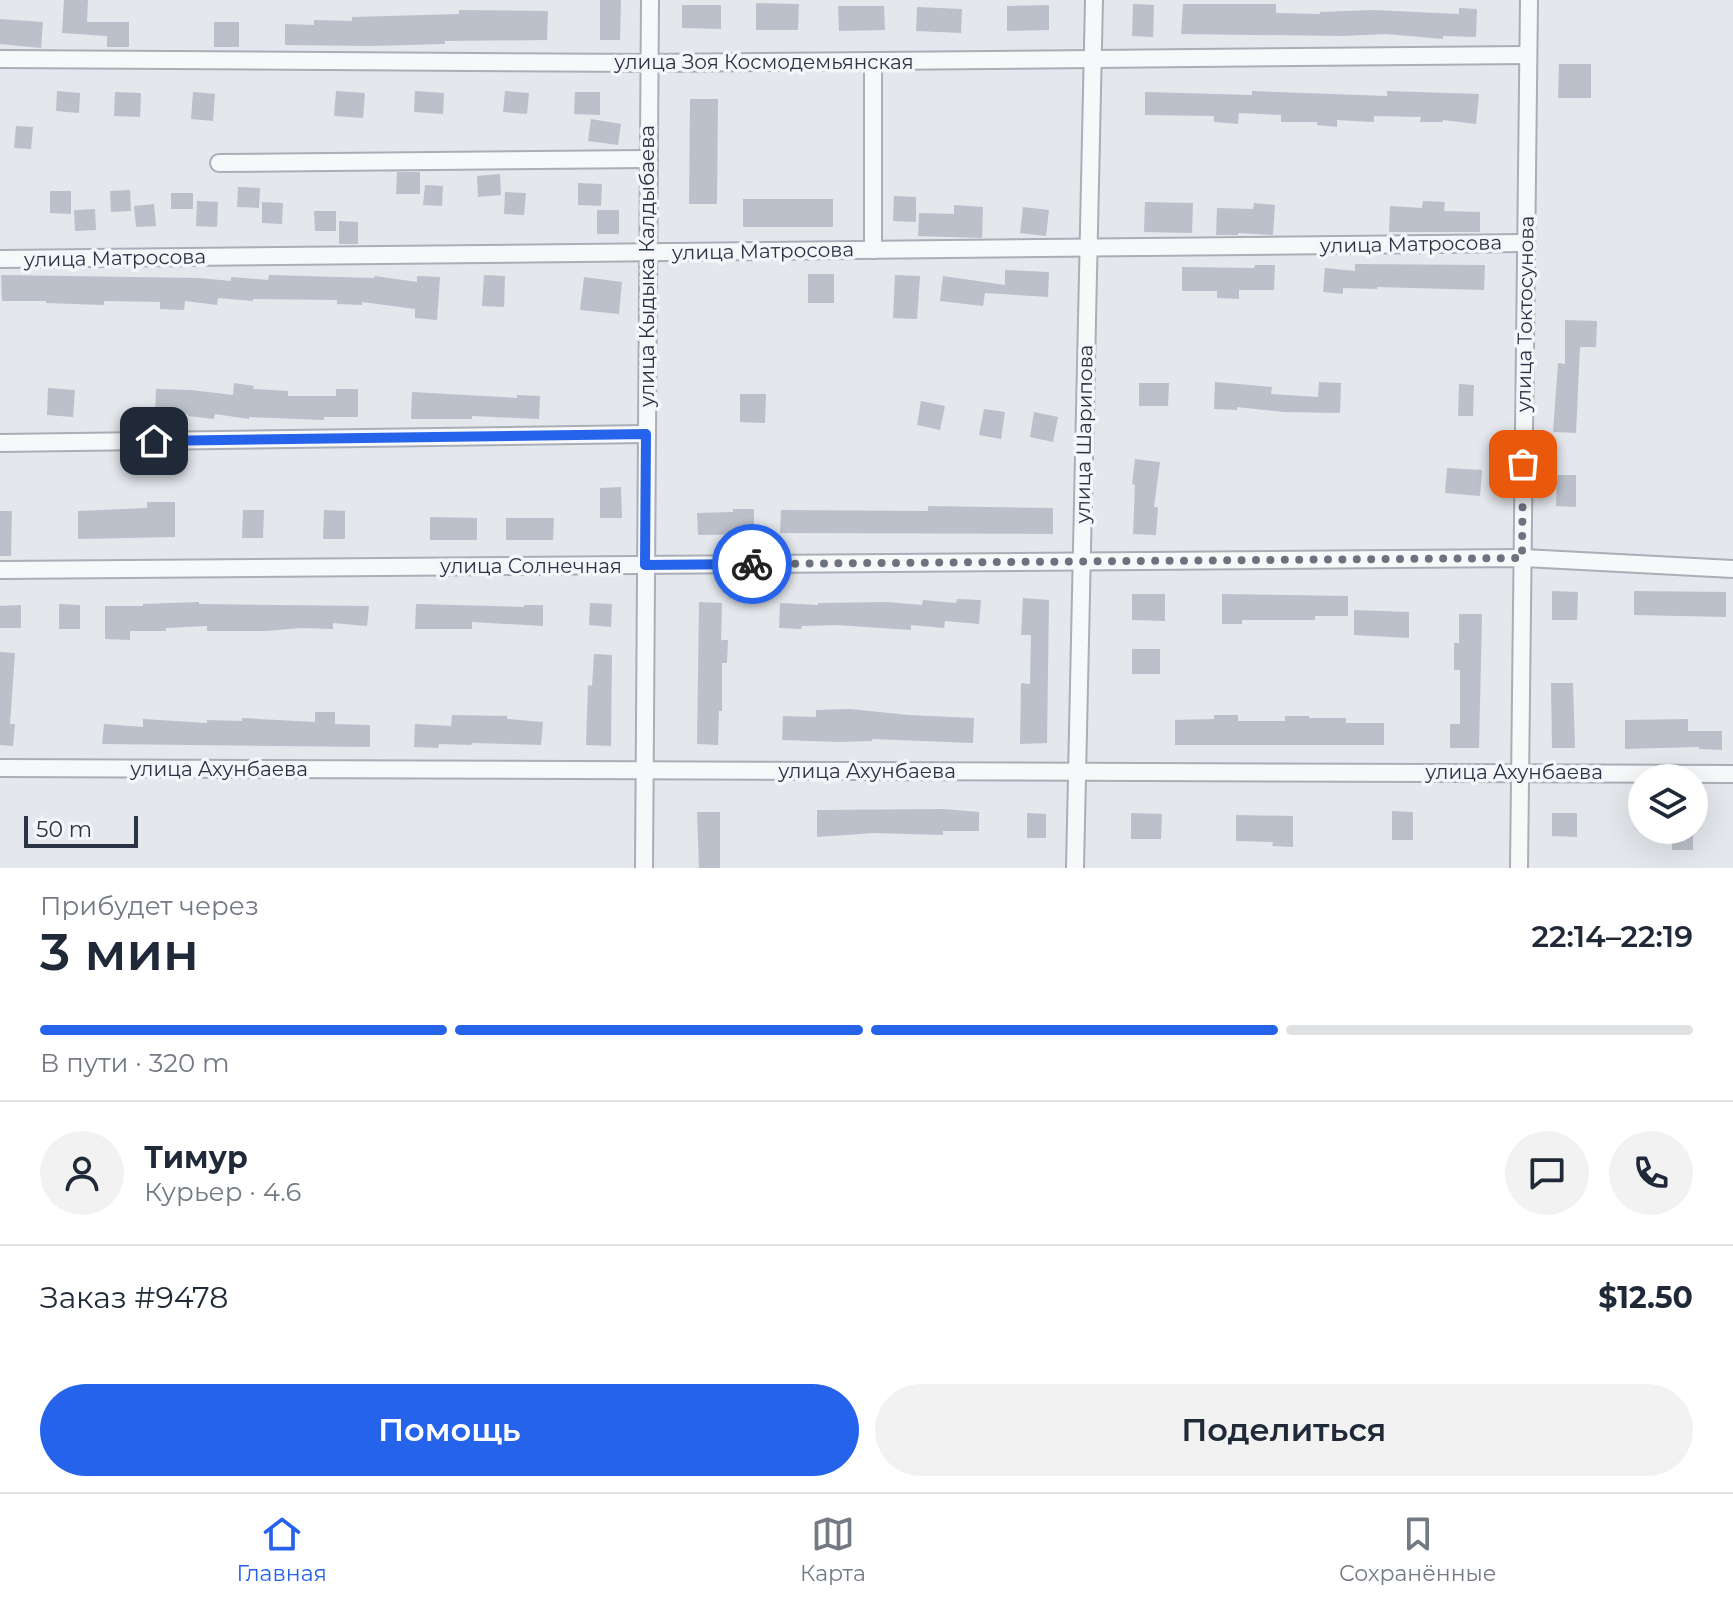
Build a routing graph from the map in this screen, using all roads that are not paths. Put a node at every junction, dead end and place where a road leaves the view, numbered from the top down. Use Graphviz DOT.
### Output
graph roads {
  1 [pos="650,0"];
  2 [pos="1094,0"];
  3 [pos="1529,0"];
  4 [pos="1528,55"];
  5 [pos="0,59"];
  6 [pos="1092,59"];
  7 [pos="873,61"];
  8 [pos="648,63"];
  9 [pos="647,159"];
  10 [pos="219,163"];
  11 [pos="1526,243"];
  12 [pos="1088,248"];
  13 [pos="873,250"];
  14 [pos="647,252"];
  15 [pos="0,259"];
  16 [pos="646,434"];
  17 [pos="0,443"];
  18 [pos="1522,558"];
  19 [pos="1081,562"];
  20 [pos="645,565"];
  21 [pos="1733,569"];
  22 [pos="0,570"];
  23 [pos="0,768"];
  24 [pos="644,770"];
  25 [pos="1077,771"];
  26 [pos="1520,772"];
  27 [pos="1733,774"];
  28 [pos="644,868"];
  29 [pos="1075,868"];
  30 [pos="1519,868"];
  1 -- 8 [label="street, улица Кыдыка Калдыбаева"];
  2 -- 6 [label="street, улица Шарипова"];
  3 -- 4 [label="street, улица Токтосунова"];
  4 -- 6 [label="street, улица Зоя Космодемьянская"];
  4 -- 11 [label="street, улица Токтосунова"];
  5 -- 8 [label="street, улица Зоя Космодемьянская"];
  6 -- 7 [label="street, улица Зоя Космодемьянская"];
  6 -- 12 [label="street, улица Шарипова"];
  7 -- 8 [label="street, улица Зоя Космодемьянская"];
  7 -- 13 [label="street"];
  8 -- 9 [label="street, улица Кыдыка Калдыбаева"];
  9 -- 10 [label="street"];
  9 -- 14 [label="street, улица Кыдыка Калдыбаева"];
  11 -- 12 [label="street, улица Матросова"];
  11 -- 18 [label="street, улица Токтосунова"];
  12 -- 13 [label="street, улица Матросова"];
  12 -- 19 [label="street, улица Шарипова"];
  13 -- 14 [label="street, улица Матросова"];
  14 -- 15 [label="street, улица Матросова"];
  14 -- 16 [label="street, улица Кыдыка Калдыбаева"];
  16 -- 17 [label="street"];
  16 -- 20 [label="street, улица Кыдыка Калдыбаева"];
  18 -- 19 [label="street, улица Солнечная"];
  18 -- 21 [label="street, улица Солнечная"];
  18 -- 26 [label="street, улица Токтосунова"];
  19 -- 20 [label="street, улица Солнечная"];
  19 -- 25 [label="street, улица Шарипова"];
  20 -- 22 [label="street, улица Солнечная"];
  20 -- 24 [label="street, улица Кыдыка Калдыбаева"];
  23 -- 24 [label="street, улица Ахунбаева"];
  24 -- 25 [label="street, улица Ахунбаева"];
  24 -- 28 [label="street, улица Кыдыка Калдыбаева"];
  25 -- 26 [label="street, улица Ахунбаева"];
  25 -- 29 [label="street, улица Шарипова"];
  26 -- 27 [label="street, улица Ахунбаева"];
  26 -- 30 [label="street, улица Токтосунова"];
}
